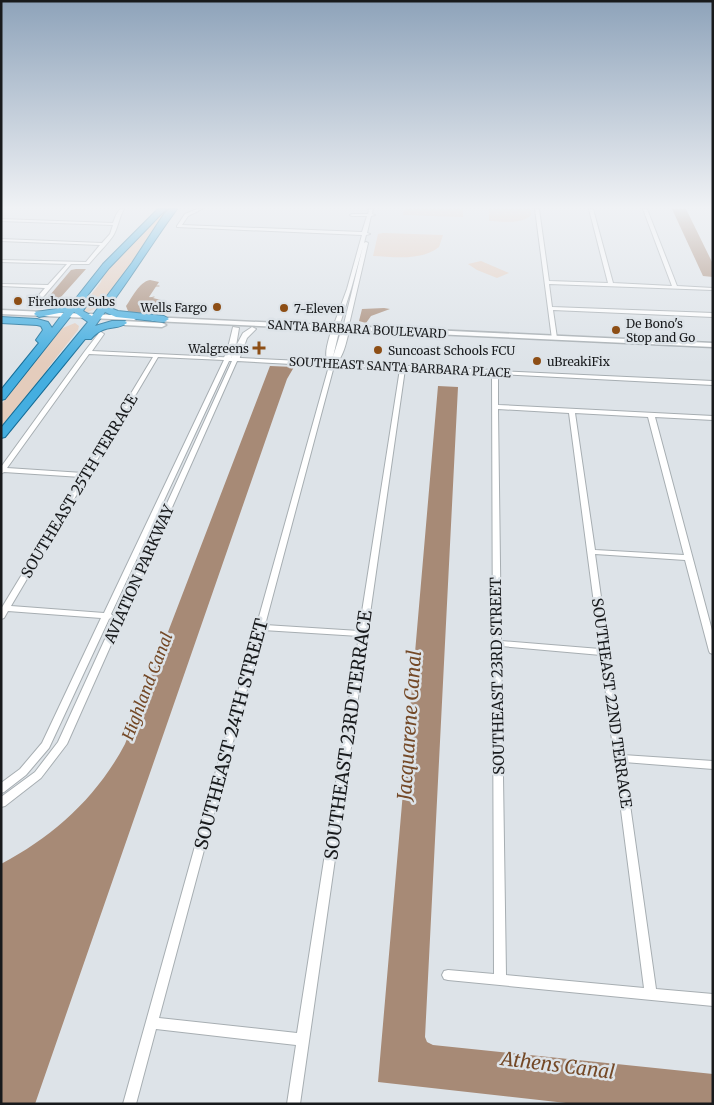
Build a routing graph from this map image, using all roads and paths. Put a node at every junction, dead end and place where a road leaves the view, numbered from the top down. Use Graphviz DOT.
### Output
graph roads {
  1 [pos="110,260"];
  2 [pos="1,261"];
  3 [pos="89,261"];
  4 [pos="138,261"];
  5 [pos="357,261"];
  6 [pos="360,261"];
  7 [pos="544,261"];
  8 [pos="605,261"];
  9 [pos="665,261"];
  10 [pos="70,264"];
  11 [pos="101,271"];
  12 [pos="547,282"];
  13 [pos="1,285"];
  14 [pos="611,285"];
  15 [pos="50,287"];
  16 [pos="675,287"];
  17 [pos="713,289"];
  18 [pos="344,301"];
  19 [pos="36,302"];
  20 [pos="106,304"];
  21 [pos="550,308"];
  22 [pos="1,312"];
  23 [pos="39,314"];
  24 [pos="713,314"];
  25 [pos="349,315"];
  26 [pos="63,318"];
  27 [pos="80,318"];
  28 [pos="1,319"];
  29 [pos="95,319"];
  30 [pos="164,319"];
  31 [pos="122,323"];
  32 [pos="179,325"];
  33 [pos="252,325"];
  34 [pos="236,328"];
  35 [pos="335,330"];
  36 [pos="345,330"];
  37 [pos="101,334"];
  38 [pos="554,338"];
  39 [pos="713,345"];
  40 [pos="713,349"];
  41 [pos="87,352"];
  42 [pos="156,356"];
  43 [pos="231,360"];
  44 [pos="332,364"];
  45 [pos="403,367"];
  46 [pos="495,372"];
  47 [pos="48,381"];
  48 [pos="713,383"];
  49 [pos="11,384"];
  50 [pos="1,397"];
  51 [pos="495,407"];
  52 [pos="572,411"];
  53 [pos="651,415"];
  54 [pos="713,418"];
  55 [pos="1,435"];
  56 [pos="2,471"];
  57 [pos="84,475"];
  58 [pos="592,552"];
  59 [pos="688,558"];
  60 [pos="3,612"];
  61 [pos="107,616"];
  62 [pos="119,617"];
  63 [pos="260,627"];
  64 [pos="364,634"];
  65 [pos="497,643"];
  66 [pos="713,651"];
  67 [pos="605,652"];
  68 [pos="620,758"];
  69 [pos="713,766"];
  70 [pos="1,789"];
  71 [pos="1,804"];
  72 [pos="448,975"];
  73 [pos="500,980"];
  74 [pos="651,994"];
  75 [pos="713,1000"];
  76 [pos="151,1024"];
  77 [pos="303,1040"];
  78 [pos="129,1104"];
  79 [pos="293,1104"];
  1 -- 11 [label="highway"];
  2 -- 10 [label="street"];
  3 -- 10 [label="street"];
  4 -- 20 [label="highway"];
  5 -- 18 [label="street"];
  6 -- 25 [label="street"];
  7 -- 12 [label="street"];
  8 -- 14 [label="street"];
  9 -- 16 [label="street"];
  10 -- 15 [label="street"];
  11 -- 23 [label="highway"];
  11 -- 26 [label="highway"];
  11 -- 27 [label="highway"];
  12 -- 14 [label="street"];
  12 -- 21 [label="street"];
  13 -- 15 [label="street"];
  14 -- 16 [label="street"];
  15 -- 19 [label="street"];
  16 -- 17 [label="street"];
  18 -- 25 [label="street"];
  18 -- 35 [label="street"];
  20 -- 29 [label="highway"];
  20 -- 30 [label="highway"];
  21 -- 24 [label="street"];
  21 -- 38 [label="street"];
  22 -- 23 [label="main road"];
  23 -- 26 [label="main road"];
  25 -- 36 [label="street"];
  26 -- 27 [label="highway"];
  26 -- 28 [label="main road"];
  26 -- 49 [label="highway"];
  27 -- 29 [label="highway"];
  27 -- 47 [label="highway"];
  28 -- 49 [label="highway"];
  29 -- 30 [label="main road, SANTA BARBARA BOULEVARD"];
  29 -- 31 [label="main road, SANTA BARBARA BOULEVARD"];
  29 -- 47 [label="highway"];
  30 -- 33 [label="main road, SANTA BARBARA BOULEVARD"];
  31 -- 32 [label="main road, SANTA BARBARA BOULEVARD"];
  31 -- 47 [label="highway"];
  32 -- 33 [label="main road"];
  32 -- 34 [label="main road, SANTA BARBARA BOULEVARD"];
  33 -- 34 [label="main road, SANTA BARBARA BOULEVARD"];
  33 -- 35 [label="main road, SANTA BARBARA BOULEVARD"];
  33 -- 43 [label="street, AVIATION PARKWAY"];
  34 -- 43 [label="street, AVIATION PARKWAY"];
  35 -- 36 [label="main road, SANTA BARBARA BOULEVARD"];
  35 -- 44 [label="street, SOUTHEAST 24TH STREET"];
  36 -- 38 [label="main road, SANTA BARBARA BOULEVARD"];
  36 -- 40 [label="main road, SANTA BARBARA BOULEVARD"];
  36 -- 44 [label="street, SOUTHEAST 24TH STREET"];
  37 -- 41 [label="street"];
  38 -- 39 [label="main road, SANTA BARBARA BOULEVARD"];
  41 -- 42 [label="street, SOUTHEAST SANTA BARBARA PLACE"];
  41 -- 56 [label="street"];
  42 -- 43 [label="street, SOUTHEAST SANTA BARBARA PLACE"];
  42 -- 57 [label="street, SOUTHEAST 25TH TERRACE"];
  43 -- 44 [label="street, SOUTHEAST SANTA BARBARA PLACE"];
  43 -- 61 [label="street, AVIATION PARKWAY"];
  43 -- 62 [label="street, AVIATION PARKWAY"];
  44 -- 45 [label="street, SOUTHEAST SANTA BARBARA PLACE"];
  44 -- 63 [label="street, SOUTHEAST 24TH STREET"];
  45 -- 46 [label="street, SOUTHEAST SANTA BARBARA PLACE"];
  45 -- 64 [label="street, SOUTHEAST 23RD TERRACE"];
  46 -- 48 [label="street, SOUTHEAST SANTA BARBARA PLACE"];
  46 -- 51 [label="street, SOUTHEAST 23RD STREET"];
  47 -- 55 [label="highway"];
  49 -- 50 [label="highway"];
  51 -- 52 [label="street"];
  51 -- 65 [label="street, SOUTHEAST 23RD STREET"];
  52 -- 53 [label="street"];
  52 -- 58 [label="street, SOUTHEAST 22ND TERRACE"];
  53 -- 54 [label="street"];
  53 -- 59 [label="street"];
  56 -- 57 [label="street"];
  57 -- 60 [label="street, SOUTHEAST 25TH TERRACE"];
  58 -- 59 [label="street"];
  58 -- 67 [label="street, SOUTHEAST 22ND TERRACE"];
  59 -- 66 [label="street"];
  60 -- 61 [label="street"];
  61 -- 62 [label="street"];
  61 -- 70 [label="street, AVIATION PARKWAY"];
  62 -- 71 [label="street, AVIATION PARKWAY"];
  63 -- 64 [label="street"];
  63 -- 76 [label="street, SOUTHEAST 24TH STREET"];
  64 -- 77 [label="street, SOUTHEAST 23RD TERRACE"];
  65 -- 67 [label="street"];
  65 -- 73 [label="street, SOUTHEAST 23RD STREET"];
  67 -- 68 [label="street, SOUTHEAST 22ND TERRACE"];
  68 -- 69 [label="street"];
  68 -- 74 [label="street, SOUTHEAST 22ND TERRACE"];
  72 -- 73 [label="street"];
  73 -- 74 [label="street"];
  74 -- 75 [label="street"];
  76 -- 77 [label="street"];
  76 -- 78 [label="street, SOUTHEAST 24TH STREET"];
  77 -- 79 [label="street, SOUTHEAST 23RD TERRACE"];
}
